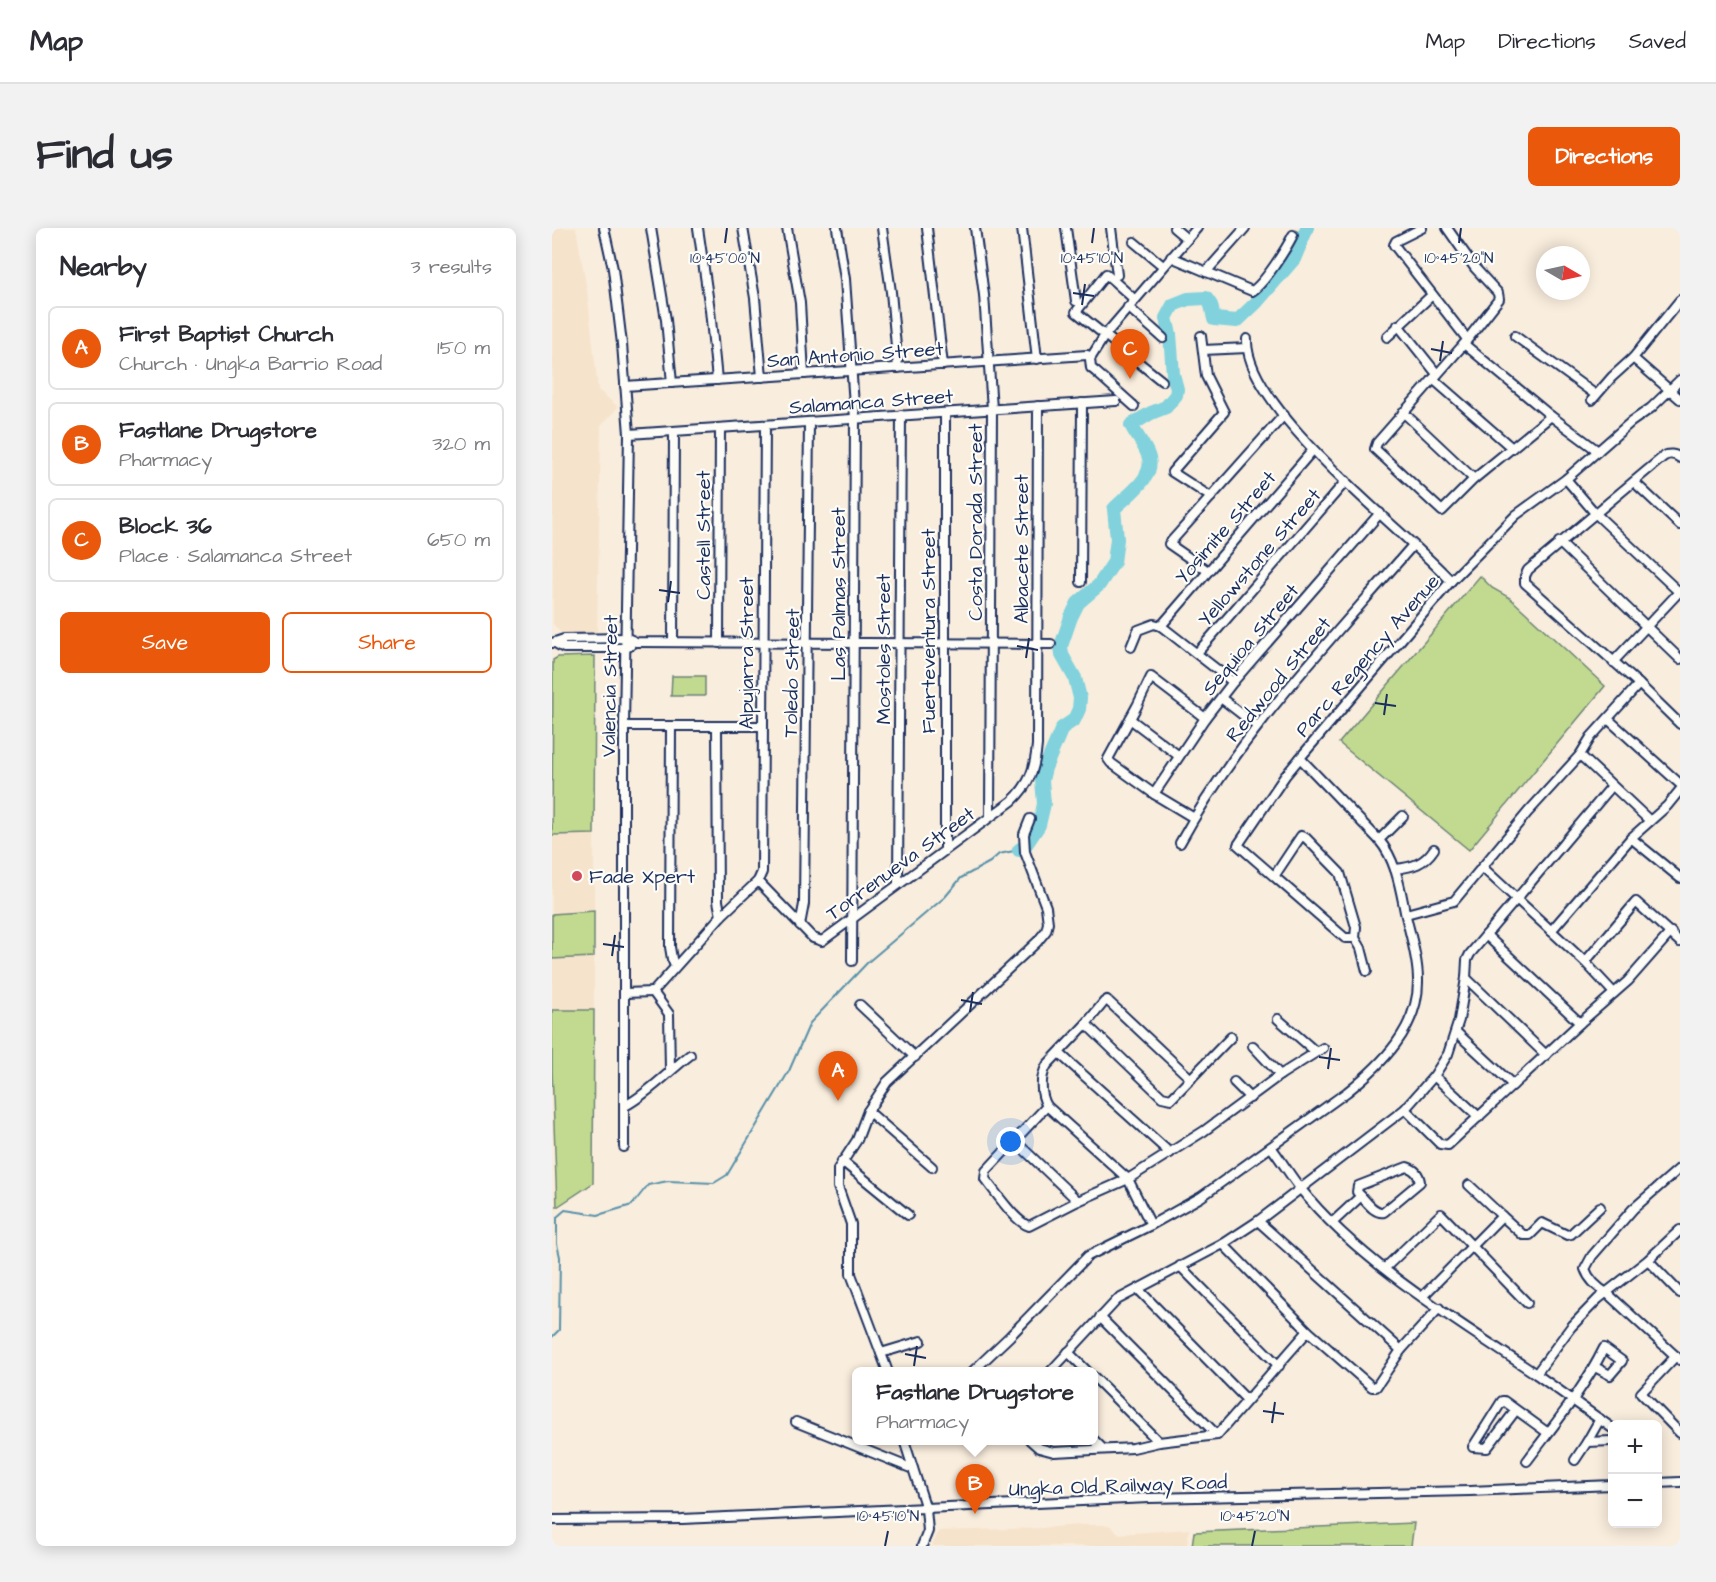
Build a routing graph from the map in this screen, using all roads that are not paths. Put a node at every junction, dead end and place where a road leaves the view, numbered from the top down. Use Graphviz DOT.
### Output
graph roads {
  1 [pos="604,228"];
  2 [pos="651,228"];
  3 [pos="698,228"];
  4 [pos="743,228"];
  5 [pos="787,228"];
  6 [pos="837,228"];
  7 [pos="882,228"];
  8 [pos="927,228"];
  9 [pos="975,228"];
  10 [pos="1022,228"];
  11 [pos="1066,228"];
  12 [pos="1111,228"];
  13 [pos="1174,228"];
  14 [pos="1197,228"];
  15 [pos="1245,228"];
  16 [pos="1422,228"];
  17 [pos="1447,228"];
  18 [pos="1293,235"];
  19 [pos="1187,238"];
  20 [pos="1134,242"];
  21 [pos="1172,256"];
  22 [pos="1163,266"];
  23 [pos="1206,272"];
  24 [pos="1117,275"];
  25 [pos="1432,295"];
  26 [pos="1134,299"];
  27 [pos="1680,300"];
  28 [pos="1076,302"];
  29 [pos="1128,307"];
  30 [pos="1398,325"];
  31 [pos="1105,335"];
  32 [pos="1201,336"];
  33 [pos="1515,336"];
  34 [pos="1387,337"];
  35 [pos="1163,338"];
  36 [pos="1247,339"];
  37 [pos="1465,342"];
  38 [pos="1247,348"];
  39 [pos="1203,350"];
  40 [pos="1087,355"];
  41 [pos="1634,358"];
  42 [pos="1037,359"];
  43 [pos="990,362"];
  44 [pos="943,365"];
  45 [pos="898,368"];
  46 [pos="853,370"];
  47 [pos="804,374"];
  48 [pos="1435,376"];
  49 [pos="762,377"];
  50 [pos="717,380"];
  51 [pos="1680,380"];
  52 [pos="1162,381"];
  53 [pos="672,383"];
  54 [pos="625,386"];
  55 [pos="1669,391"];
  56 [pos="1680,399"];
  57 [pos="1116,401"];
  58 [pos="1082,403"];
  59 [pos="1038,406"];
  60 [pos="1134,406"];
  61 [pos="992,410"];
  62 [pos="945,412"];
  63 [pos="1403,412"];
  64 [pos="1284,415"];
  65 [pos="901,416"];
  66 [pos="1551,416"];
  67 [pos="855,419"];
  68 [pos="809,422"];
  69 [pos="765,425"];
  70 [pos="720,428"];
  71 [pos="674,431"];
  72 [pos="629,434"];
  73 [pos="1512,448"];
  74 [pos="1313,450"];
  75 [pos="1598,451"];
  76 [pos="1680,458"];
  77 [pos="1474,479"];
  78 [pos="1566,479"];
  79 [pos="1346,481"];
  80 [pos="1634,482"];
  81 [pos="1211,497"];
  82 [pos="1380,513"];
  83 [pos="1595,513"];
  84 [pos="1680,525"];
  85 [pos="1559,543"];
  86 [pos="1413,544"];
  87 [pos="1208,572"];
  88 [pos="1451,581"];
  89 [pos="1081,582"];
  90 [pos="1680,592"];
  91 [pos="1646,625"];
  92 [pos="1161,626"];
  93 [pos="627,638"];
  94 [pos="636,642"];
  95 [pos="673,642"];
  96 [pos="553,643"];
  97 [pos="719,643"];
  98 [pos="762,643"];
  99 [pos="808,643"];
  100 [pos="854,643"];
  101 [pos="900,643"];
  102 [pos="944,643"];
  103 [pos="991,643"];
  104 [pos="1037,644"];
  105 [pos="1051,644"];
  106 [pos="1131,647"];
  107 [pos="626,648"];
  108 [pos="1197,653"];
  109 [pos="1680,659"];
  110 [pos="1613,662"];
  111 [pos="1233,682"];
  112 [pos="1639,684"];
  113 [pos="1221,698"];
  114 [pos="1205,718"];
  115 [pos="1130,719"];
  116 [pos="1608,719"];
  117 [pos="1680,724"];
  118 [pos="624,726"];
  119 [pos="671,726"];
  120 [pos="717,726"];
  121 [pos="762,726"];
  122 [pos="1257,726"];
  123 [pos="1581,755"];
  124 [pos="1179,756"];
  125 [pos="1300,758"];
  126 [pos="1680,784"];
  127 [pos="1612,786"];
  128 [pos="1680,790"];
  129 [pos="1154,794"];
  130 [pos="1403,816"];
  131 [pos="990,817"];
  132 [pos="1194,818"];
  133 [pos="1030,819"];
  134 [pos="1650,821"];
  135 [pos="1631,838"];
  136 [pos="1379,840"];
  137 [pos="1180,843"];
  138 [pos="945,849"];
  139 [pos="1434,849"];
  140 [pos="1482,867"];
  141 [pos="1395,869"];
  142 [pos="1275,875"];
  143 [pos="1680,878"];
  144 [pos="758,880"];
  145 [pos="898,884"];
  146 [pos="1517,900"];
  147 [pos="1406,914"];
  148 [pos="721,916"];
  149 [pos="852,917"];
  150 [pos="800,925"];
  151 [pos="1551,931"];
  152 [pos="1671,932"];
  153 [pos="1486,935"];
  154 [pos="1355,938"];
  155 [pos="1680,942"];
  156 [pos="852,961"];
  157 [pos="1585,962"];
  158 [pos="675,966"];
  159 [pos="1367,971"];
  160 [pos="1466,978"];
  161 [pos="624,993"];
  162 [pos="653,993"];
  163 [pos="1614,993"];
  164 [pos="860,1005"];
  165 [pos="1278,1019"];
  166 [pos="1580,1023"];
  167 [pos="1086,1024"];
  168 [pos="1456,1032"];
  169 [pos="1231,1037"];
  170 [pos="1253,1047"];
  171 [pos="1059,1053"];
  172 [pos="1546,1055"];
  173 [pos="690,1056"];
  174 [pos="915,1057"];
  175 [pos="670,1070"];
  176 [pos="1280,1075"];
  177 [pos="1434,1076"];
  178 [pos="1191,1079"];
  179 [pos="1234,1082"];
  180 [pos="1513,1086"];
  181 [pos="1250,1098"];
  182 [pos="625,1106"];
  183 [pos="1047,1106"];
  184 [pos="1405,1109"];
  185 [pos="868,1111"];
  186 [pos="1479,1117"];
  187 [pos="1015,1141"];
  188 [pos="624,1147"];
  189 [pos="1271,1147"];
  190 [pos="1170,1153"];
  191 [pos="842,1161"];
  192 [pos="932,1167"];
  193 [pos="1680,1168"];
  194 [pos="1128,1179"];
  195 [pos="1469,1185"];
  196 [pos="1301,1188"];
  197 [pos="1361,1196"];
  198 [pos="1078,1201"];
  199 [pos="1600,1207"];
  200 [pos="908,1215"];
  201 [pos="1502,1216"];
  202 [pos="1258,1221"];
  203 [pos="1333,1222"];
  204 [pos="1151,1225"];
  205 [pos="1680,1230"];
  206 [pos="1223,1244"];
  207 [pos="1472,1246"];
  208 [pos="1648,1260"];
  209 [pos="1180,1266"];
  210 [pos="1385,1268"];
  211 [pos="1138,1289"];
  212 [pos="1680,1293"];
  213 [pos="1608,1294"];
  214 [pos="1422,1297"];
  215 [pos="1527,1303"];
  216 [pos="1438,1308"];
  217 [pos="1100,1317"];
  218 [pos="1308,1331"];
  219 [pos="921,1341"];
  220 [pos="1401,1350"];
  221 [pos="1068,1352"];
  222 [pos="881,1353"];
  223 [pos="1678,1358"];
  224 [pos="1279,1366"];
  225 [pos="886,1367"];
  226 [pos="976,1367"];
  227 [pos="1054,1367"];
  228 [pos="1084,1367"];
  229 [pos="1595,1367"];
  230 [pos="1536,1374"];
  231 [pos="1098,1381"];
  232 [pos="1247,1400"];
  233 [pos="1572,1401"];
  234 [pos="1516,1410"];
  235 [pos="1600,1419"];
  236 [pos="796,1422"];
  237 [pos="1608,1425"];
  238 [pos="1548,1433"];
  239 [pos="1680,1433"];
  240 [pos="1217,1435"];
  241 [pos="1608,1441"];
  242 [pos="1159,1442"];
  243 [pos="1587,1442"];
  244 [pos="852,1444"];
  245 [pos="1098,1444"];
  246 [pos="853,1445"];
  247 [pos="906,1445"];
  248 [pos="1037,1445"];
  249 [pos="1102,1449"];
  250 [pos="1575,1460"];
  251 [pos="1527,1461"];
  252 [pos="913,1469"];
  253 [pos="1680,1482"];
  254 [pos="1662,1483"];
  255 [pos="1608,1485"];
  256 [pos="926,1509"];
  257 [pos="552,1520"];
  258 [pos="922,1546"];
  1 -- 54 [label="street, Valencia Street"];
  2 -- 53 [label="street"];
  3 -- 50 [label="street"];
  4 -- 49 [label="street"];
  5 -- 47 [label="street"];
  6 -- 46 [label="street, Las Palmas Street"];
  7 -- 45 [label="street"];
  8 -- 44 [label="street"];
  9 -- 43 [label="street, Costa Dorada Street"];
  10 -- 42 [label="street"];
  11 -- 28 [label="street"];
  12 -- 24 [label="street"];
  13 -- 19 [label="street"];
  14 -- 19 [label="street"];
  15 -- 23 [label="street"];
  16 -- 25 [label="street"];
  17 -- 37 [label="street"];
  18 -- 23 [label="street"];
  19 -- 21 [label="street"];
  20 -- 22 [label="street"];
  21 -- 22 [label="street"];
  21 -- 23 [label="street"];
  22 -- 26 [label="street"];
  25 -- 30 [label="street"];
  25 -- 37 [label="street"];
  26 -- 29 [label="street"];
  26 -- 31 [label="street"];
  27 -- 41 [label="street"];
  29 -- 31 [label="street"];
  29 -- 35 [label="street"];
  30 -- 34 [label="street"];
  30 -- 48 [label="street"];
  31 -- 52 [label="street"];
  31 -- 60 [label="street"];
  32 -- 39 [label="street"];
  33 -- 41 [label="street"];
  36 -- 38 [label="street"];
  37 -- 48 [label="street"];
  37 -- 66 [label="street"];
  38 -- 39 [label="street"];
  38 -- 64 [label="street"];
  39 -- 81 [label="street"];
  40 -- 42 [label="street, San Antonio Street"];
  41 -- 55 [label="street"];
  42 -- 43 [label="street, San Antonio Street"];
  43 -- 44 [label="street, San Antonio Street"];
  43 -- 61 [label="street, Costa Dorada Street"];
  44 -- 45 [label="street, San Antonio Street"];
  45 -- 46 [label="street, San Antonio Street"];
  46 -- 47 [label="street, San Antonio Street"];
  46 -- 67 [label="street, Las Palmas Street"];
  47 -- 49 [label="street, San Antonio Street"];
  48 -- 63 [label="street"];
  48 -- 73 [label="street"];
  49 -- 50 [label="street, San Antonio Street"];
  50 -- 53 [label="street, San Antonio Street"];
  51 -- 55 [label="street, Parc Regency Avenue"];
  53 -- 54 [label="street, San Antonio Street"];
  54 -- 72 [label="street, Valencia Street"];
  55 -- 56 [label="street"];
  55 -- 75 [label="street, Parc Regency Avenue"];
  57 -- 58 [label="street, Salamanca Street"];
  58 -- 59 [label="street, Salamanca Street"];
  58 -- 89 [label="street"];
  59 -- 61 [label="street, Salamanca Street"];
  59 -- 104 [label="street, Albacete Street"];
  61 -- 62 [label="street, Salamanca Street"];
  61 -- 103 [label="street, Costa Dorada Street"];
  62 -- 65 [label="street, Salamanca Street"];
  62 -- 102 [label="street, Fuerteventura Street"];
  63 -- 77 [label="street"];
  63 -- 77 [label="street"];
  64 -- 74 [label="street"];
  64 -- 81 [label="street"];
  65 -- 67 [label="street, Salamanca Street"];
  65 -- 101 [label="street, Mostoles Street"];
  66 -- 73 [label="street"];
  66 -- 75 [label="street"];
  67 -- 68 [label="street, Salamanca Street"];
  67 -- 100 [label="street, Las Palmas Street"];
  68 -- 69 [label="street, Salamanca Street"];
  68 -- 99 [label="street, Toledo Street"];
  69 -- 70 [label="street, Salamanca Street"];
  69 -- 98 [label="street, Alpujarra Street"];
  70 -- 71 [label="street, Salamanca Street"];
  70 -- 97 [label="street, Castell Street"];
  71 -- 72 [label="street, Salamanca Street"];
  71 -- 95 [label="street"];
  72 -- 93 [label="street, Valencia Street"];
  73 -- 77 [label="street"];
  74 -- 79 [label="street"];
  74 -- 87 [label="street, Yosimite Street"];
  75 -- 78 [label="street, Parc Regency Avenue"];
  76 -- 80 [label="street"];
  78 -- 83 [label="street"];
  78 -- 88 [label="street, Parc Regency Avenue"];
  79 -- 82 [label="street"];
  79 -- 108 [label="street, Yellowstone Street"];
  80 -- 83 [label="street"];
  80 -- 84 [label="street"];
  81 -- 87 [label="street"];
  82 -- 86 [label="street"];
  82 -- 111 [label="street, Sequioa Street"];
  83 -- 85 [label="street"];
  83 -- 90 [label="street"];
  85 -- 91 [label="street"];
  85 -- 110 [label="street"];
  86 -- 88 [label="street"];
  86 -- 122 [label="street, Redwood Street"];
  87 -- 92 [label="street, Yosimite Street"];
  88 -- 125 [label="street, Parc Regency Avenue"];
  90 -- 91 [label="street"];
  91 -- 109 [label="street"];
  91 -- 110 [label="street"];
  92 -- 106 [label="street"];
  92 -- 108 [label="street"];
  93 -- 94 [label="street"];
  93 -- 96 [label="street"];
  93 -- 107 [label="street, Valencia Street"];
  94 -- 95 [label="street"];
  94 -- 107 [label="street"];
  95 -- 97 [label="street"];
  96 -- 107 [label="street"];
  97 -- 98 [label="street"];
  98 -- 99 [label="street"];
  98 -- 121 [label="street, Alpujarra Street"];
  99 -- 100 [label="street"];
  99 -- 150 [label="street, Toledo Street"];
  100 -- 101 [label="street"];
  100 -- 149 [label="street, Las Palmas Street"];
  101 -- 102 [label="street"];
  101 -- 145 [label="street, Mostoles Street"];
  102 -- 103 [label="street"];
  102 -- 138 [label="street, Fuerteventura Street"];
  103 -- 104 [label="street"];
  103 -- 131 [label="street, Costa Dorada Street"];
  104 -- 105 [label="street"];
  104 -- 131 [label="street, Albacete Street"];
  107 -- 118 [label="street, Valencia Street"];
  108 -- 111 [label="street"];
  110 -- 112 [label="street"];
  111 -- 113 [label="street, Sequioa Street"];
  112 -- 116 [label="street"];
  112 -- 117 [label="street"];
  113 -- 114 [label="street, Sequioa Street"];
  113 -- 122 [label="street"];
  114 -- 115 [label="street"];
  114 -- 124 [label="street, Sequioa Street"];
  115 -- 124 [label="street"];
  115 -- 129 [label="street"];
  116 -- 123 [label="street"];
  116 -- 126 [label="street"];
  118 -- 119 [label="street"];
  118 -- 161 [label="street, Valencia Street"];
  119 -- 120 [label="street"];
  119 -- 158 [label="street"];
  120 -- 121 [label="street"];
  120 -- 148 [label="street"];
  121 -- 144 [label="street, Alpujarra Street"];
  122 -- 132 [label="street, Redwood Street"];
  123 -- 127 [label="street"];
  123 -- 140 [label="street"];
  124 -- 129 [label="street, Sequioa Street"];
  125 -- 136 [label="street, Parc Regency Avenue"];
  125 -- 142 [label="street"];
  127 -- 134 [label="street"];
  127 -- 146 [label="street"];
  128 -- 134 [label="street"];
  129 -- 132 [label="street"];
  130 -- 136 [label="street"];
  131 -- 138 [label="street, Torrenueva Street"];
  132 -- 137 [label="street, Redwood Street"];
  133 -- 174 [label="street"];
  134 -- 135 [label="street"];
  135 -- 143 [label="street"];
  135 -- 151 [label="street"];
  136 -- 141 [label="street, Parc Regency Avenue"];
  138 -- 145 [label="street, Torrenueva Street"];
  139 -- 141 [label="street"];
  140 -- 146 [label="street"];
  140 -- 147 [label="street"];
  141 -- 147 [label="street, Parc Regency Avenue"];
  142 -- 154 [label="street"];
  142 -- 154 [label="street"];
  144 -- 148 [label="street"];
  144 -- 150 [label="street, Torrenueva Street"];
  145 -- 149 [label="street, Torrenueva Street"];
  146 -- 151 [label="street"];
  146 -- 153 [label="street"];
  147 -- 189 [label="street, Parc Regency Avenue"];
  148 -- 158 [label="street"];
  149 -- 150 [label="street, Torrenueva Street"];
  149 -- 156 [label="street, Las Palmas Street"];
  151 -- 157 [label="street"];
  152 -- 155 [label="street"];
  152 -- 157 [label="street"];
  152 -- 163 [label="street"];
  153 -- 160 [label="street"];
  153 -- 166 [label="street"];
  154 -- 159 [label="street"];
  157 -- 163 [label="street"];
  158 -- 162 [label="street"];
  160 -- 168 [label="street"];
  160 -- 172 [label="street"];
  161 -- 162 [label="street"];
  161 -- 182 [label="street, Valencia Street"];
  162 -- 175 [label="street"];
  163 -- 166 [label="street"];
  164 -- 174 [label="street"];
  165 -- 176 [label="street"];
  166 -- 172 [label="street"];
  167 -- 171 [label="street"];
  167 -- 178 [label="street"];
  167 -- 178 [label="street"];
  168 -- 177 [label="street"];
  168 -- 180 [label="street"];
  169 -- 178 [label="street"];
  170 -- 176 [label="street"];
  171 -- 183 [label="street"];
  171 -- 190 [label="street"];
  172 -- 180 [label="street"];
  173 -- 175 [label="street"];
  174 -- 185 [label="street"];
  175 -- 182 [label="street"];
  176 -- 181 [label="street"];
  177 -- 184 [label="street"];
  177 -- 186 [label="street"];
  179 -- 181 [label="street"];
  180 -- 186 [label="street"];
  181 -- 190 [label="street"];
  182 -- 188 [label="street, Valencia Street"];
  183 -- 187 [label="street"];
  183 -- 194 [label="street"];
  184 -- 186 [label="street"];
  184 -- 196 [label="street"];
  185 -- 191 [label="street"];
  185 -- 192 [label="street"];
  187 -- 198 [label="street"];
  187 -- 198 [label="street"];
  189 -- 196 [label="street"];
  189 -- 204 [label="street, Parc Regency Avenue"];
  190 -- 194 [label="street"];
  191 -- 200 [label="street"];
  191 -- 222 [label="street"];
  193 -- 213 [label="street"];
  194 -- 198 [label="street"];
  194 -- 204 [label="street"];
  195 -- 201 [label="street"];
  196 -- 202 [label="street"];
  196 -- 203 [label="street"];
  197 -- 197 [label="street"];
  197 -- 203 [label="street"];
  199 -- 201 [label="street"];
  201 -- 207 [label="street"];
  202 -- 206 [label="street"];
  202 -- 220 [label="street"];
  203 -- 210 [label="street"];
  204 -- 226 [label="street, Parc Regency Avenue"];
  205 -- 208 [label="street"];
  206 -- 209 [label="street"];
  206 -- 218 [label="street"];
  207 -- 210 [label="street"];
  207 -- 214 [label="street"];
  207 -- 215 [label="street"];
  208 -- 212 [label="street"];
  208 -- 213 [label="street"];
  209 -- 211 [label="street"];
  209 -- 224 [label="street"];
  210 -- 214 [label="street"];
  211 -- 217 [label="street"];
  211 -- 232 [label="street"];
  213 -- 223 [label="street"];
  213 -- 230 [label="street"];
  214 -- 216 [label="street"];
  216 -- 220 [label="street"];
  216 -- 230 [label="street"];
  217 -- 221 [label="street"];
  217 -- 240 [label="street"];
  218 -- 220 [label="street"];
  218 -- 224 [label="street"];
  219 -- 222 [label="street"];
  221 -- 227 [label="street"];
  221 -- 228 [label="street"];
  222 -- 225 [label="street"];
  223 -- 239 [label="street"];
  224 -- 232 [label="street"];
  229 -- 233 [label="street"];
  230 -- 233 [label="street"];
  231 -- 242 [label="street"];
  232 -- 240 [label="street"];
  233 -- 235 [label="street"];
  233 -- 238 [label="street"];
  234 -- 234 [label="street"];
  234 -- 238 [label="street"];
  235 -- 237 [label="street"];
  235 -- 243 [label="street"];
  236 -- 244 [label="street"];
  238 -- 251 [label="street"];
  240 -- 242 [label="street"];
  241 -- 243 [label="street"];
  242 -- 249 [label="street"];
  243 -- 250 [label="street"];
  245 -- 249 [label="street"];
  246 -- 252 [label="street"];
  247 -- 252 [label="street"];
  248 -- 249 [label="street"];
  252 -- 256 [label="street"];
  253 -- 254 [label="street"];
  255 -- 256 [label="street, Ungka Old Railway Road"];
  256 -- 257 [label="street, Ungka Old Railway Road"];
  256 -- 258 [label="street"];
}
